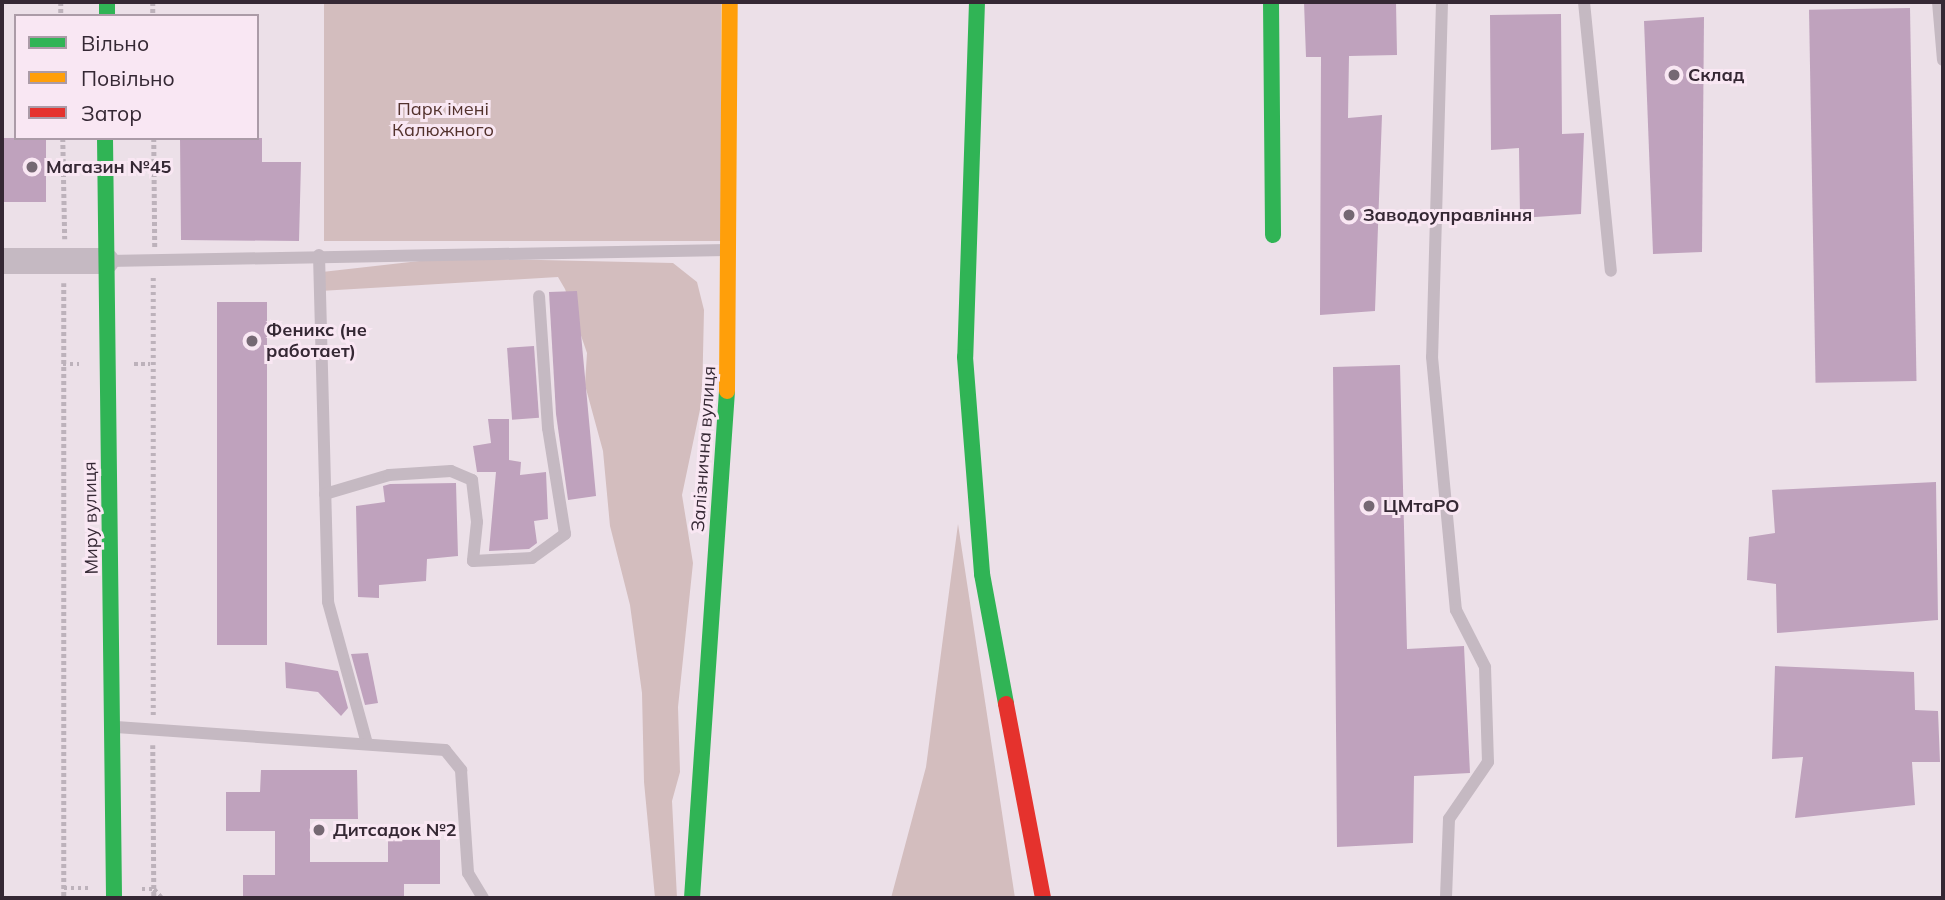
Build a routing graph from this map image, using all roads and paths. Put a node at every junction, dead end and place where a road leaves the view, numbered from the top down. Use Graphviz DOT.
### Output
graph roads {
  1 [pos="730,2"];
  2 [pos="977,2"];
  3 [pos="1271,2"];
  4 [pos="1442,2"];
  5 [pos="1584,2"];
  6 [pos="1938,2"];
  7 [pos="1943,60"];
  8 [pos="63,140"];
  9 [pos="105,140"];
  10 [pos="154,140"];
  11 [pos="1273,235"];
  12 [pos="730,250"];
  13 [pos="319,255"];
  14 [pos="65,260"];
  15 [pos="155,260"];
  16 [pos="2,261"];
  17 [pos="106,261"];
  18 [pos="1611,271"];
  19 [pos="539,296"];
  20 [pos="325,494"];
  21 [pos="153,726"];
  22 [pos="113,727"];
  23 [pos="367,744"];
  24 [pos="154,889"];
  25 [pos="64,898"];
  26 [pos="114,898"];
  27 [pos="154,898"];
  28 [pos="162,898"];
  29 [pos="483,898"];
  30 [pos="692,898"];
  31 [pos="1043,898"];
  32 [pos="1446,898"];
  1 -- 12 [label="street, Залізнична вулиця"];
  2 -- 31 [label="street"];
  3 -- 11 [label="street"];
  4 -- 32 [label="lane"];
  5 -- 18 [label="lane"];
  6 -- 7 [label="lane"];
  8 -- 14 [label="path"];
  9 -- 17 [label="street, Миру вулиця"];
  10 -- 15 [label="path"];
  12 -- 13 [label="lane"];
  12 -- 30 [label="street, Залізнична вулиця"];
  13 -- 15 [label="lane"];
  13 -- 20 [label="lane"];
  14 -- 16 [label="street"];
  14 -- 17 [label="street"];
  14 -- 25 [label="path"];
  15 -- 17 [label="lane"];
  15 -- 21 [label="path"];
  17 -- 22 [label="street, Миру вулиця"];
  19 -- 20 [label="lane"];
  20 -- 23 [label="lane"];
  21 -- 22 [label="lane"];
  21 -- 23 [label="lane"];
  21 -- 24 [label="path"];
  22 -- 26 [label="street, Миру вулиця"];
  23 -- 29 [label="lane"];
  24 -- 27 [label="path"];
  24 -- 28 [label="path"];
}
